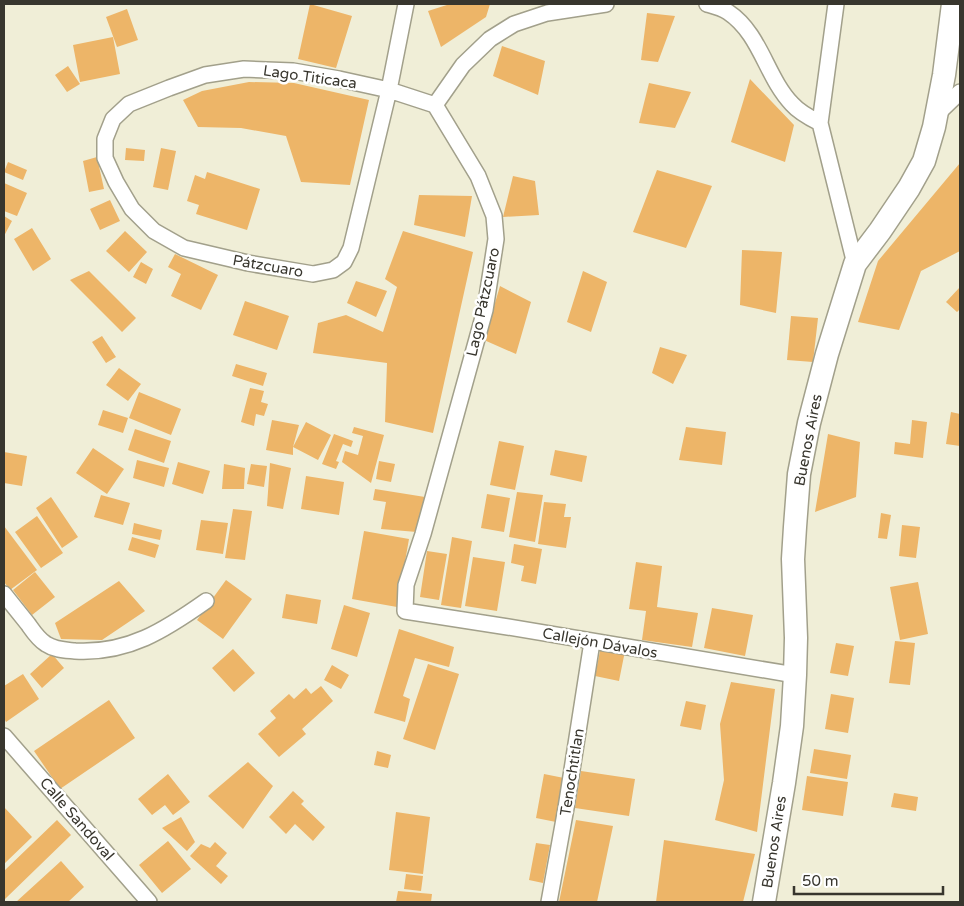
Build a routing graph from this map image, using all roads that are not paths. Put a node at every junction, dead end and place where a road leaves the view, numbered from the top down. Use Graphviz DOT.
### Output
graph roads {
  1 [pos="406,4"];
  2 [pos="606,4"];
  3 [pos="707,4"];
  4 [pos="836,4"];
  5 [pos="953,4"];
  6 [pos="389,90"];
  7 [pos="960,92"];
  8 [pos="434,105"];
  9 [pos="936,116"];
  10 [pos="820,123"];
  11 [pos="105,139"];
  12 [pos="856,264"];
  13 [pos="4,594"];
  14 [pos="206,601"];
  15 [pos="405,611"];
  16 [pos="592,642"];
  17 [pos="795,675"];
  18 [pos="4,736"];
  19 [pos="150,902"];
  20 [pos="549,902"];
  21 [pos="764,902"];
  1 -- 6 [label="street"];
  2 -- 8 [label="street"];
  3 -- 10 [label="street"];
  4 -- 10 [label="street"];
  5 -- 9 [label="street, Buenos Aires"];
  6 -- 8 [label="street"];
  6 -- 11 [label="street, Lago Titicaca"];
  6 -- 11 [label="street, Pátzcuaro"];
  7 -- 9 [label="street"];
  8 -- 15 [label="street, Lago Pátzcuaro"];
  9 -- 12 [label="street, Buenos Aires"];
  10 -- 12 [label="street"];
  12 -- 17 [label="street, Buenos Aires"];
  13 -- 14 [label="street"];
  15 -- 16 [label="street, Callejón Dávalos"];
  16 -- 17 [label="street, Callejón Dávalos"];
  16 -- 20 [label="street, Tenochtitlan"];
  17 -- 21 [label="street, Buenos Aires"];
  18 -- 19 [label="street, Calle Sandoval"];
}
